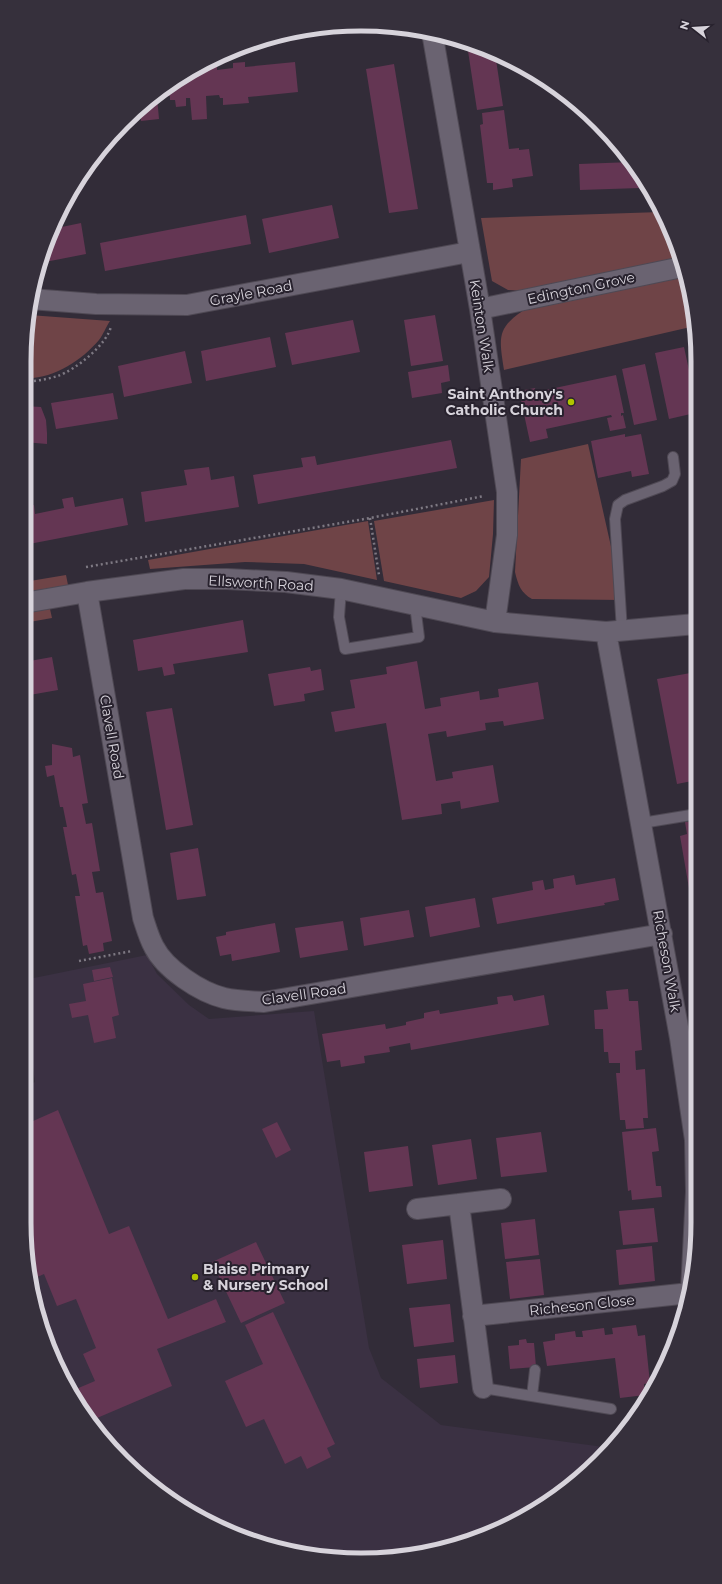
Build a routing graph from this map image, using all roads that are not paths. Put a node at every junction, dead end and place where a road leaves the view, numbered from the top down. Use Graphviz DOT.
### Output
graph roads {
  1 [pos="433,39"];
  2 [pos="469,252"];
  3 [pos="677,268"];
  4 [pos="37,299"];
  5 [pos="480,309"];
  6 [pos="673,457"];
  7 [pos="341,589"];
  8 [pos="87,592"];
  9 [pos="31,602"];
  10 [pos="415,604"];
  11 [pos="495,622"];
  12 [pos="691,624"];
  13 [pos="614,632"];
  14 [pos="691,815"];
  15 [pos="642,823"];
  16 [pos="662,934"];
  17 [pos="691,1118"];
  18 [pos="501,1199"];
  19 [pos="459,1204"];
  20 [pos="417,1209"];
  21 [pos="684,1293"];
  22 [pos="473,1316"];
  23 [pos="535,1370"];
  24 [pos="483,1388"];
  25 [pos="532,1396"];
  26 [pos="611,1409"];
  1 -- 2 [label="street, Keinton Walk"];
  2 -- 4 [label="street, Grayle Road"];
  2 -- 5 [label="street, Keinton Walk"];
  3 -- 5 [label="street, Edington Grove"];
  5 -- 11 [label="street, Keinton Walk"];
  6 -- 13 [label="lane"];
  7 -- 8 [label="street, Ellsworth Road"];
  7 -- 10 [label="street, Ellsworth Road"];
  7 -- 10 [label="lane"];
  8 -- 9 [label="street, Ellsworth Road"];
  8 -- 16 [label="street, Clavell Road"];
  10 -- 11 [label="street, Ellsworth Road"];
  11 -- 13 [label="street, Ellsworth Road"];
  12 -- 13 [label="street, Ellsworth Road"];
  13 -- 15 [label="street, Richeson Walk"];
  14 -- 15 [label="lane"];
  15 -- 16 [label="street, Richeson Walk"];
  16 -- 17 [label="street, Richeson Walk"];
  18 -- 19 [label="street"];
  19 -- 20 [label="street"];
  19 -- 22 [label="street"];
  21 -- 22 [label="street, Richeson Close"];
  22 -- 24 [label="street"];
  23 -- 25 [label="lane"];
  24 -- 25 [label="lane"];
  25 -- 26 [label="lane"];
}
